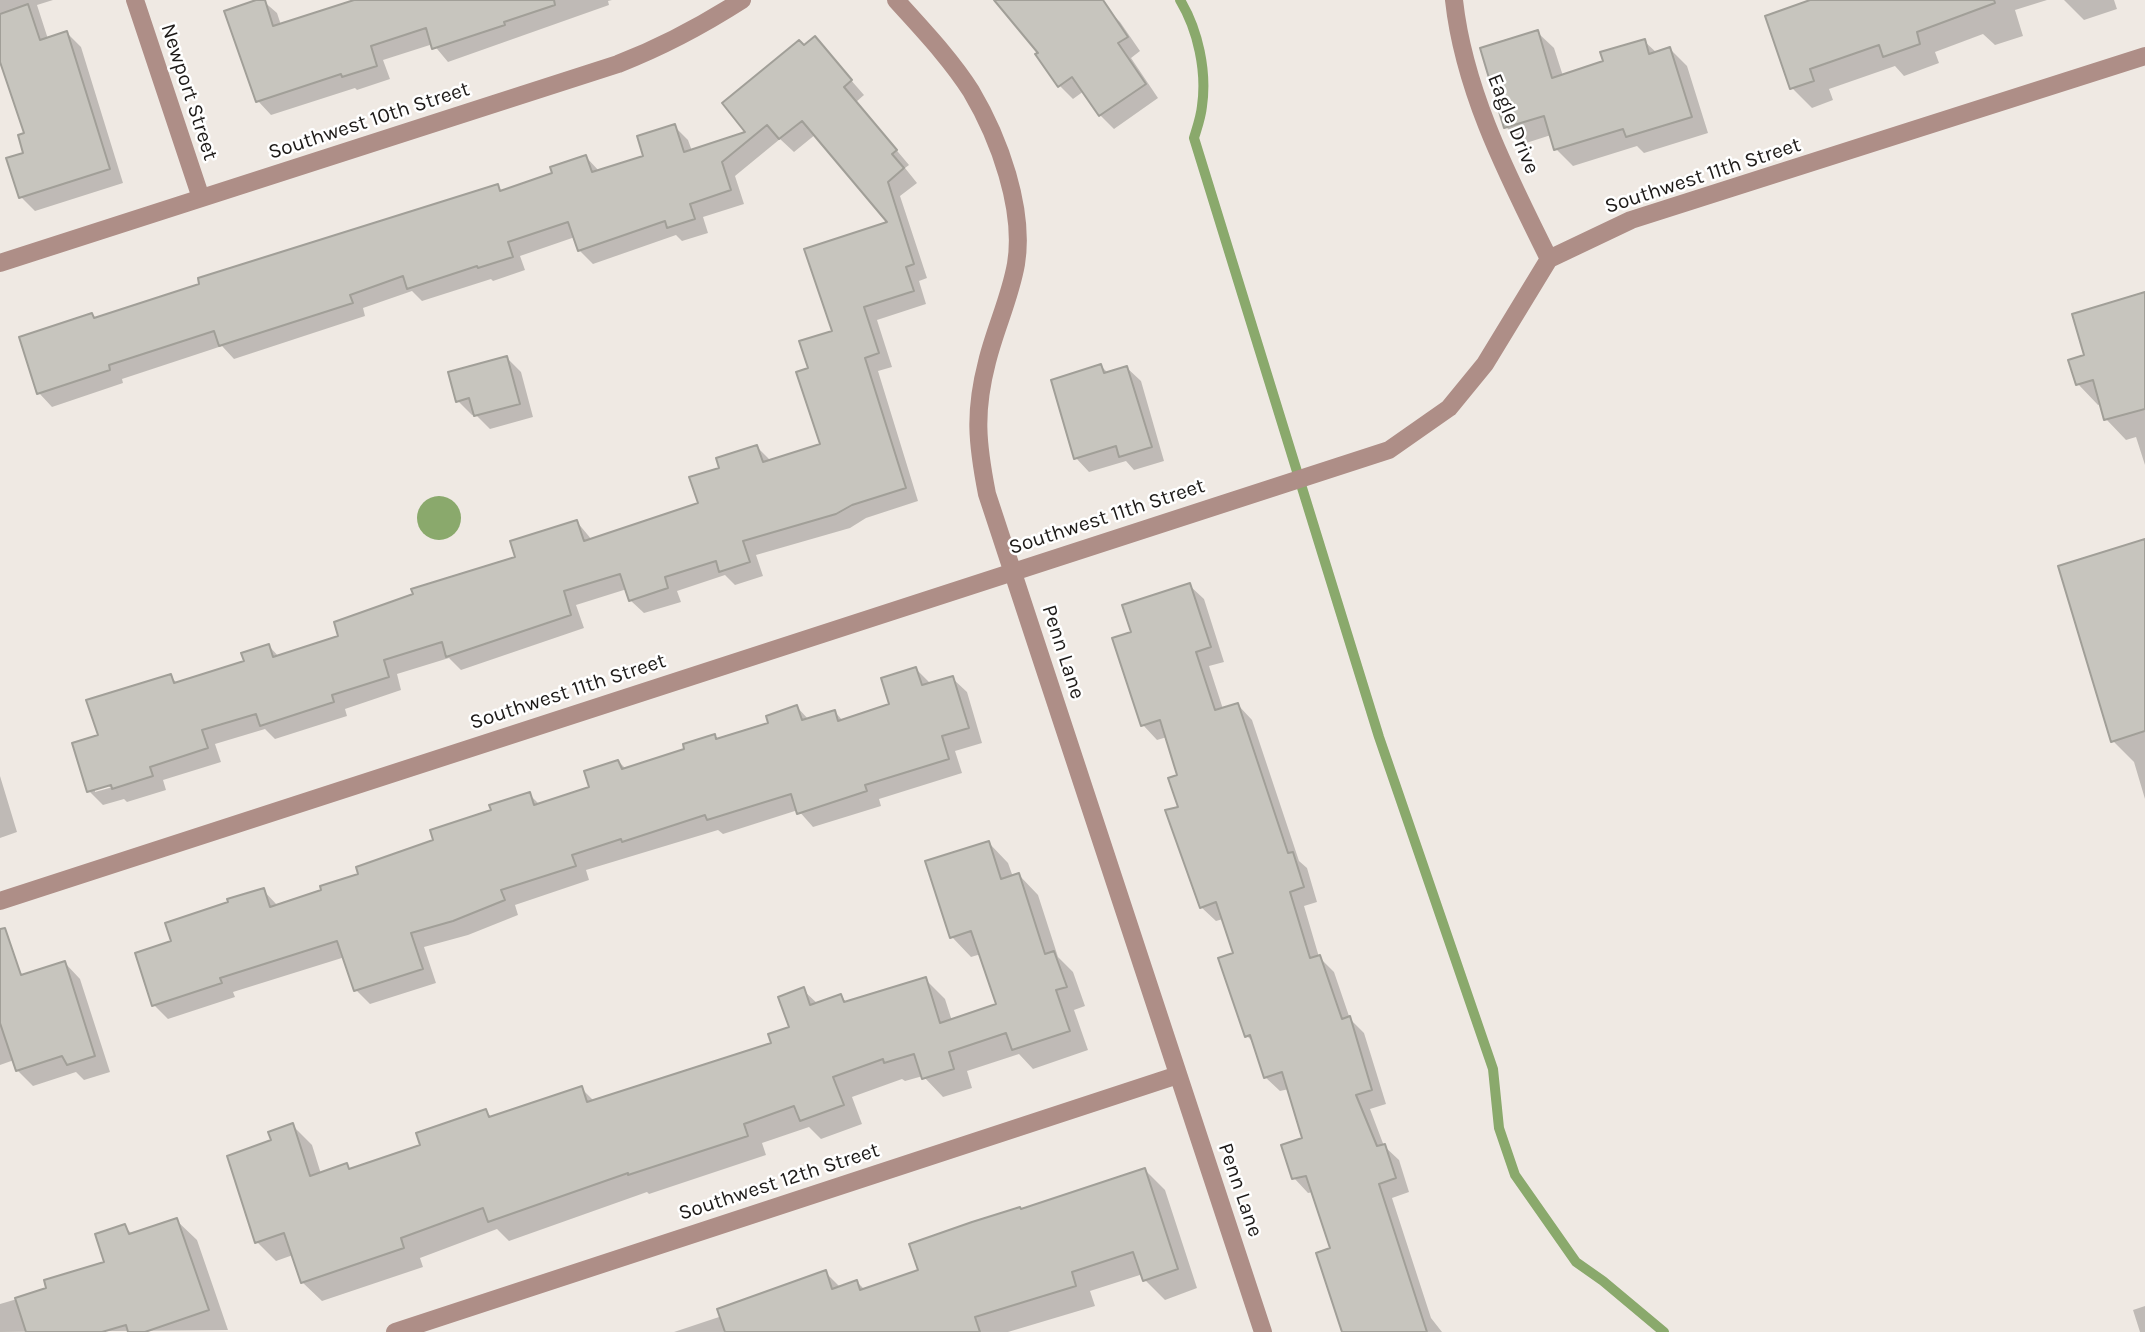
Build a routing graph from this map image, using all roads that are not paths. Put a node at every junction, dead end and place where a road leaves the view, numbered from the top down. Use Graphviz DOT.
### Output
graph roads {
  1 [pos="135,0"];
  2 [pos="742,0"];
  3 [pos="896,0"];
  4 [pos="1454,0"];
  5 [pos="2145,56"];
  6 [pos="201,198"];
  7 [pos="1549,259"];
  8 [pos="0,263"];
  9 [pos="1013,571"];
  10 [pos="0,901"];
  11 [pos="1178,1075"];
  12 [pos="395,1332"];
  13 [pos="1264,1332"];
  1 -- 6 [label="street, Newport Street"];
  2 -- 6 [label="street, Southwest 10th Street"];
  3 -- 9 [label="street, Penn Lane"];
  4 -- 7 [label="street, Eagle Drive"];
  5 -- 7 [label="street, Southwest 11th Street"];
  6 -- 8 [label="street, Southwest 10th Street"];
  7 -- 9 [label="street, Southwest 11th Street"];
  9 -- 10 [label="street, Southwest 11th Street"];
  9 -- 11 [label="street, Penn Lane"];
  11 -- 12 [label="street, Southwest 12th Street"];
  11 -- 13 [label="street, Penn Lane"];
}
